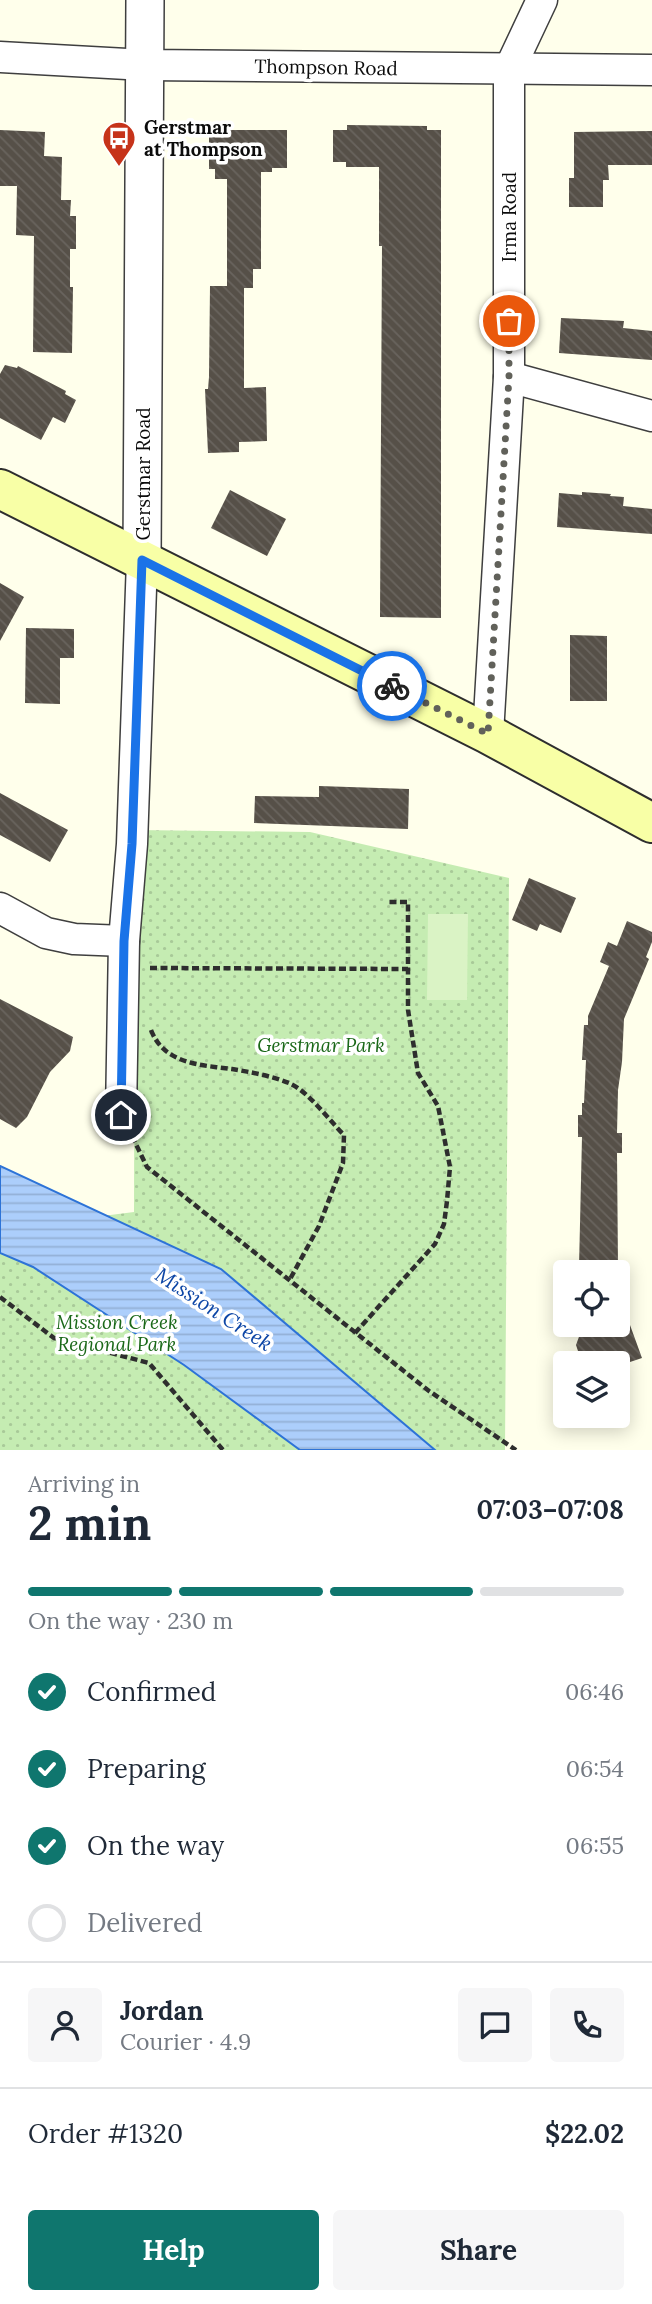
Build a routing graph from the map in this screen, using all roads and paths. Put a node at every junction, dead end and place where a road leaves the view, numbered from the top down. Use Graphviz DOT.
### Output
graph roads {
  1 [pos="145,0"];
  2 [pos="542,0"];
  3 [pos="0,57"];
  4 [pos="145,65"];
  5 [pos="509,70"];
  6 [pos="652,70"];
  7 [pos="509,377"];
  8 [pos="652,416"];
  9 [pos="0,489"];
  10 [pos="142,560"];
  11 [pos="488,734"];
  12 [pos="652,823"];
  13 [pos="388,902"];
  14 [pos="0,908"];
  15 [pos="124,941"];
  16 [pos="408,969"];
  17 [pos="149,1025"];
  18 [pos="121,1115"];
  19 [pos="289,1281"];
  20 [pos="0,1297"];
  21 [pos="355,1333"];
  22 [pos="223,1450"];
  23 [pos="516,1450"];
  1 -- 4 [label="street, Gerstmar Road"];
  2 -- 5 [label="street, Irma Road"];
  3 -- 4 [label="street, Thompson Road"];
  4 -- 5 [label="street, Thompson Road"];
  4 -- 10 [label="street, Gerstmar Road"];
  5 -- 6 [label="street, Thompson Road"];
  5 -- 7 [label="street, Irma Road"];
  7 -- 8 [label="street"];
  7 -- 11 [label="street, Irma Road"];
  9 -- 10 [label="main road"];
  10 -- 11 [label="main road"];
  10 -- 15 [label="street, Gerstmar Road"];
  11 -- 12 [label="main road"];
  13 -- 16 [label="path"];
  14 -- 15 [label="street"];
  15 -- 16 [label="path"];
  15 -- 18 [label="street, Gerstmar Road"];
  16 -- 21 [label="path"];
  17 -- 19 [label="path"];
  18 -- 19 [label="path"];
  19 -- 21 [label="path"];
  20 -- 22 [label="path"];
  21 -- 23 [label="path"];
}
